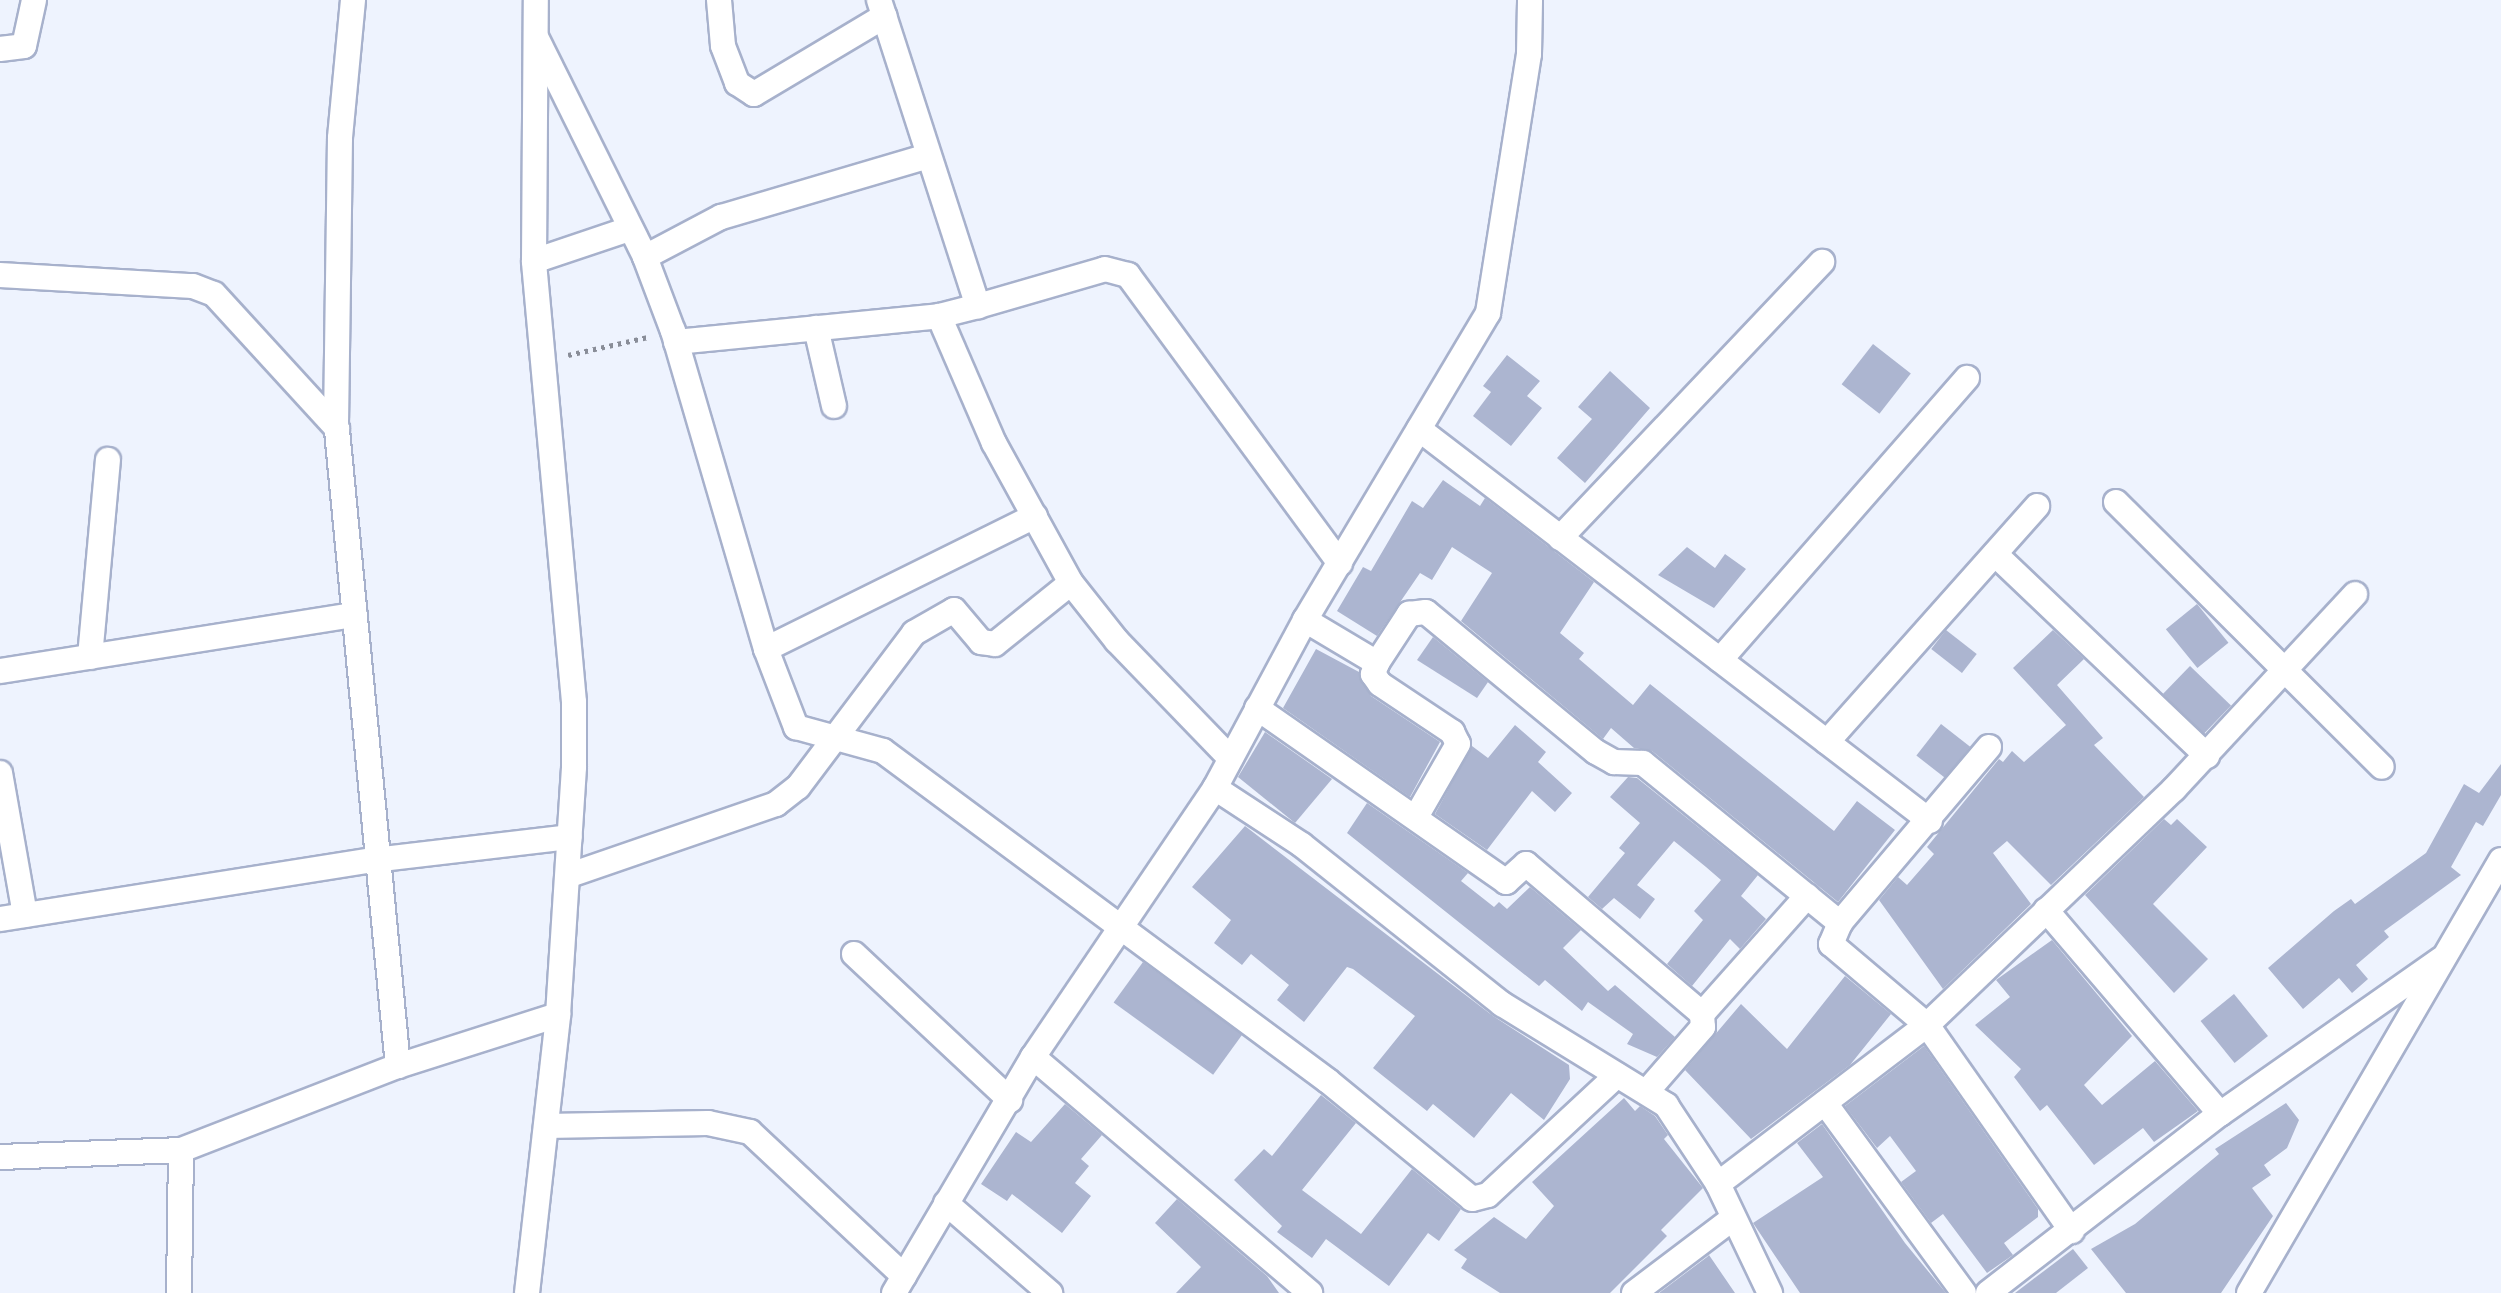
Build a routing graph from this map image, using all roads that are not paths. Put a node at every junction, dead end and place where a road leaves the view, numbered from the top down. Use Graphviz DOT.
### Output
graph roads {
  1 [pos="34,0"];
  2 [pos="353,0"];
  3 [pos="536,0"];
  4 [pos="719,0"];
  5 [pos="1530,0"];
  6 [pos="882,8"];
  7 [pos="537,39"];
  8 [pos="0,50"];
  9 [pos="928,156"];
  10 [pos="629,229"];
  11 [pos="645,257"];
  12 [pos="534,261"];
  13 [pos="1822,262"];
  14 [pos="0,275"];
  15 [pos="978,306"];
  16 [pos="939,316"];
  17 [pos="816,328"];
  18 [pos="675,336"];
  19 [pos="1967,378"];
  20 [pos="834,406"];
  21 [pos="337,428"];
  22 [pos="1419,429"];
  23 [pos="108,460"];
  24 [pos="2116,502"];
  25 [pos="2037,506"];
  26 [pos="1035,516"];
  27 [pos="1560,538"];
  28 [pos="1995,554"];
  29 [pos="1340,564"];
  30 [pos="1071,583"];
  31 [pos="2355,594"];
  32 [pos="355,615"];
  33 [pos="1305,621"];
  34 [pos="766,649"];
  35 [pos="90,657"];
  36 [pos="1720,660"];
  37 [pos="1377,663"];
  38 [pos="0,671"];
  39 [pos="2284,675"];
  40 [pos="1257,708"];
  41 [pos="829,740"];
  42 [pos="1827,742"];
  43 [pos="1989,747"];
  44 [pos="2207,755"];
  45 [pos="1230,758"];
  46 [pos="2382,767"];
  47 [pos="0,773"];
  48 [pos="1215,788"];
  49 [pos="1416,817"];
  50 [pos="1930,821"];
  51 [pos="570,838"];
  52 [pos="373,860"];
  53 [pos="2501,860"];
  54 [pos="570,875"];
  55 [pos="1807,896"];
  56 [pos="2046,910"];
  57 [pos="25,915"];
  58 [pos="0,919"];
  59 [pos="1840,923"];
  60 [pos="1117,928"];
  61 [pos="854,954"];
  62 [pos="2441,959"];
  63 [pos="1702,1014"];
  64 [pos="558,1015"];
  65 [pos="1927,1025"];
  66 [pos="1033,1058"];
  67 [pos="398,1066"];
  68 [pos="1617,1075"];
  69 [pos="1648,1090"];
  70 [pos="1010,1100"];
  71 [pos="1825,1103"];
  72 [pos="2220,1114"];
  73 [pos="546,1126"];
  74 [pos="181,1150"];
  75 [pos="0,1157"];
  76 [pos="1718,1184"];
  77 [pos="946,1203"];
  78 [pos="1733,1218"];
  79 [pos="2072,1231"];
  80 [pos="899,1285"];
  81 [pos="179,1293"];
  82 [pos="527,1293"];
  83 [pos="1050,1293"];
  84 [pos="1310,1293"];
  85 [pos="1634,1293"];
  86 [pos="1770,1293"];
  87 [pos="1964,1293"];
  88 [pos="1988,1293"];
  89 [pos="2249,1293"];
  1 -- 8 [label="street"];
  2 -- 21 [label="street"];
  3 -- 7 [label="street"];
  4 -- 6 [label="street"];
  5 -- 22 [label="street"];
  6 -- 9 [label="street"];
  7 -- 10 [label="street"];
  7 -- 12 [label="street"];
  9 -- 11 [label="street"];
  9 -- 15 [label="street"];
  10 -- 11 [label="street"];
  10 -- 12 [label="street"];
  11 -- 18 [label="street"];
  12 -- 51 [label="street"];
  13 -- 27 [label="street"];
  14 -- 21 [label="street"];
  15 -- 16 [label="street"];
  15 -- 29 [label="street"];
  16 -- 17 [label="street"];
  16 -- 26 [label="street"];
  17 -- 18 [label="street"];
  17 -- 20 [label="street"];
  18 -- 34 [label="street"];
  19 -- 36 [label="street"];
  21 -- 32 [label="street"];
  22 -- 27 [label="street"];
  22 -- 29 [label="street"];
  23 -- 35 [label="street"];
  24 -- 39 [label="street"];
  25 -- 28 [label="street"];
  26 -- 30 [label="street"];
  26 -- 34 [label="street"];
  27 -- 36 [label="street"];
  28 -- 42 [label="street"];
  28 -- 44 [label="street"];
  29 -- 33 [label="street"];
  30 -- 41 [label="street"];
  30 -- 45 [label="street"];
  31 -- 39 [label="street"];
  32 -- 35 [label="street"];
  32 -- 52 [label="street"];
  33 -- 37 [label="street"];
  33 -- 40 [label="street"];
  34 -- 41 [label="street"];
  35 -- 38 [label="street"];
  36 -- 42 [label="street"];
  37 -- 49 [label="street"];
  37 -- 55 [label="street"];
  39 -- 44 [label="street"];
  39 -- 46 [label="street"];
  40 -- 45 [label="street"];
  40 -- 49 [label="street"];
  41 -- 54 [label="street"];
  41 -- 60 [label="street"];
  42 -- 50 [label="street"];
  43 -- 50 [label="street"];
  44 -- 56 [label="street"];
  45 -- 48 [label="street"];
  47 -- 57 [label="street"];
  48 -- 60 [label="street"];
  48 -- 68 [label="street"];
  49 -- 63 [label="street"];
  50 -- 59 [label="street"];
  51 -- 52 [label="street"];
  51 -- 54 [label="street"];
  52 -- 57 [label="street"];
  52 -- 67 [label="street"];
  53 -- 62 [label="street"];
  54 -- 64 [label="street"];
  55 -- 59 [label="street"];
  55 -- 63 [label="street"];
  56 -- 65 [label="street"];
  56 -- 72 [label="street"];
  57 -- 58 [label="street"];
  59 -- 65 [label="street"];
  60 -- 66 [label="street"];
  60 -- 68 [label="street"];
  61 -- 70 [label="street"];
  62 -- 72 [label="street"];
  62 -- 89 [label="street"];
  63 -- 69 [label="street"];
  64 -- 67 [label="street"];
  64 -- 73 [label="street"];
  65 -- 71 [label="street"];
  65 -- 79 [label="street"];
  66 -- 70 [label="street"];
  66 -- 84 [label="street"];
  67 -- 74 [label="street"];
  68 -- 69 [label="street"];
  69 -- 76 [label="street"];
  70 -- 77 [label="street"];
  71 -- 76 [label="street"];
  71 -- 87 [label="street"];
  72 -- 79 [label="street"];
  73 -- 80 [label="street"];
  73 -- 82 [label="street"];
  74 -- 75 [label="street"];
  74 -- 81 [label="street"];
  76 -- 78 [label="street"];
  77 -- 80 [label="street"];
  77 -- 83 [label="street"];
  78 -- 85 [label="street"];
  78 -- 86 [label="street"];
  79 -- 88 [label="street"];
}
